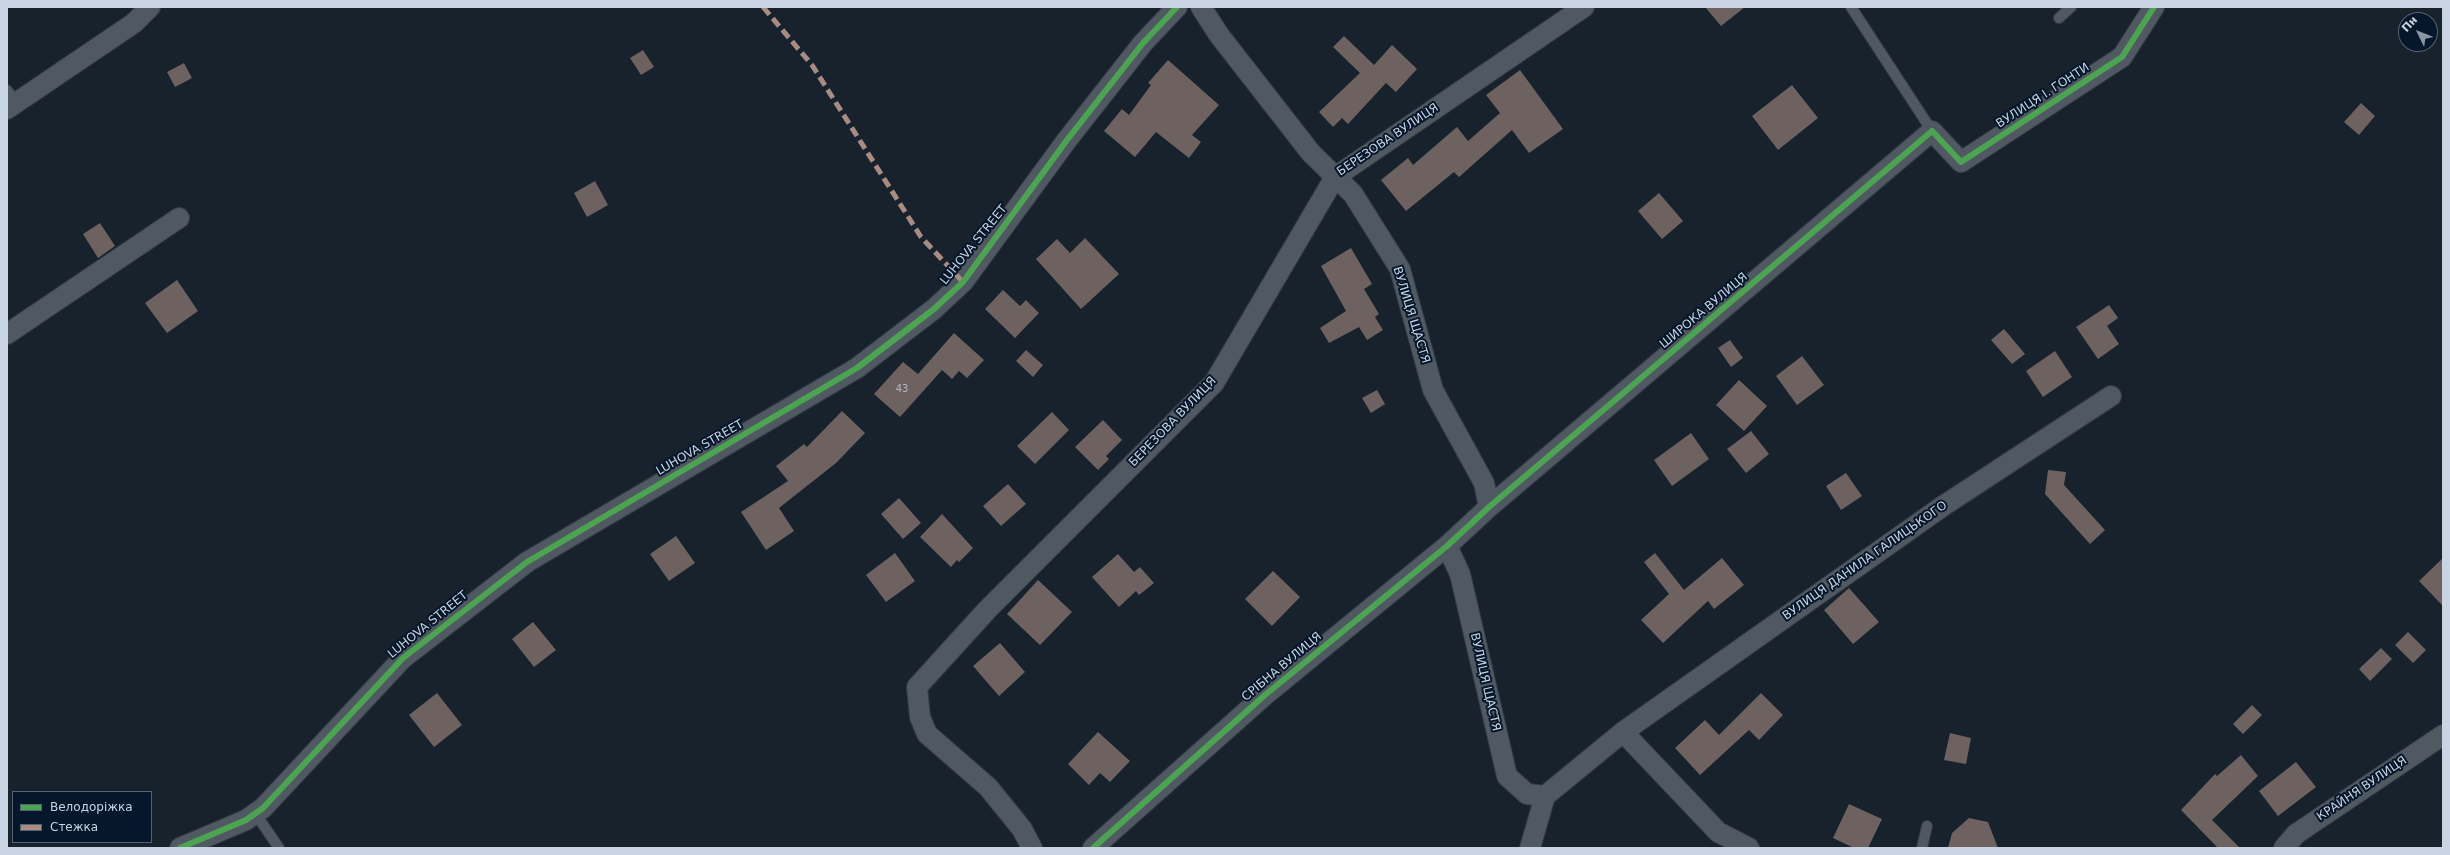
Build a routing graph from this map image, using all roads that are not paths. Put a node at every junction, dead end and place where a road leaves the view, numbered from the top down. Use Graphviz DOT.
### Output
graph roads {
  1 [pos="150,7"];
  2 [pos="1177,7"];
  3 [pos="1201,7"];
  4 [pos="1584,7"];
  5 [pos="1851,7"];
  6 [pos="2071,7"];
  7 [pos="2154,7"];
  8 [pos="2059,18"];
  9 [pos="10,100"];
  10 [pos="1932,131"];
  11 [pos="1334,177"];
  12 [pos="179,218"];
  13 [pos="7,334"];
  14 [pos="2111,396"];
  15 [pos="1490,507"];
  16 [pos="1447,546"];
  17 [pos="1623,732"];
  18 [pos="2443,735"];
  19 [pos="1545,796"];
  20 [pos="255,813"];
  21 [pos="1927,826"];
  22 [pos="180,848"];
  23 [pos="279,848"];
  24 [pos="1032,848"];
  25 [pos="1093,848"];
  26 [pos="1530,848"];
  27 [pos="1749,848"];
  28 [pos="1922,848"];
  29 [pos="2284,848"];
  1 -- 9 [label="street"];
  2 -- 20 [label="street, LUHOVA STREET"];
  3 -- 11 [label="street, ВУЛИЦЯ ЩАСТЯ"];
  4 -- 11 [label="street, БЕРЕЗОВА ВУЛИЦЯ"];
  5 -- 10 [label="lane"];
  6 -- 8 [label="lane"];
  7 -- 10 [label="street, ВУЛИЦЯ І. ГОНТИ"];
  10 -- 15 [label="street, ШИРОКА ВУЛИЦЯ"];
  11 -- 15 [label="street, ВУЛИЦЯ ЩАСТЯ"];
  11 -- 24 [label="street, БЕРЕЗОВА ВУЛИЦЯ"];
  12 -- 13 [label="street"];
  14 -- 17 [label="street, ВУЛИЦЯ ДАНИЛА ГАЛИЦЬКОГО"];
  15 -- 16 [label="street, СРІБНА ВУЛИЦЯ"];
  16 -- 19 [label="street, ВУЛИЦЯ ЩАСТЯ"];
  16 -- 25 [label="street, СРІБНА ВУЛИЦЯ"];
  17 -- 19 [label="street, ВУЛИЦЯ ДАНИЛА ГАЛИЦЬКОГО"];
  17 -- 27 [label="street"];
  18 -- 29 [label="street, КРАЙНЯ ВУЛИЦЯ"];
  19 -- 26 [label="street"];
  20 -- 22 [label="street, LUHOVA STREET"];
  20 -- 23 [label="lane"];
  21 -- 28 [label="lane"];
}
